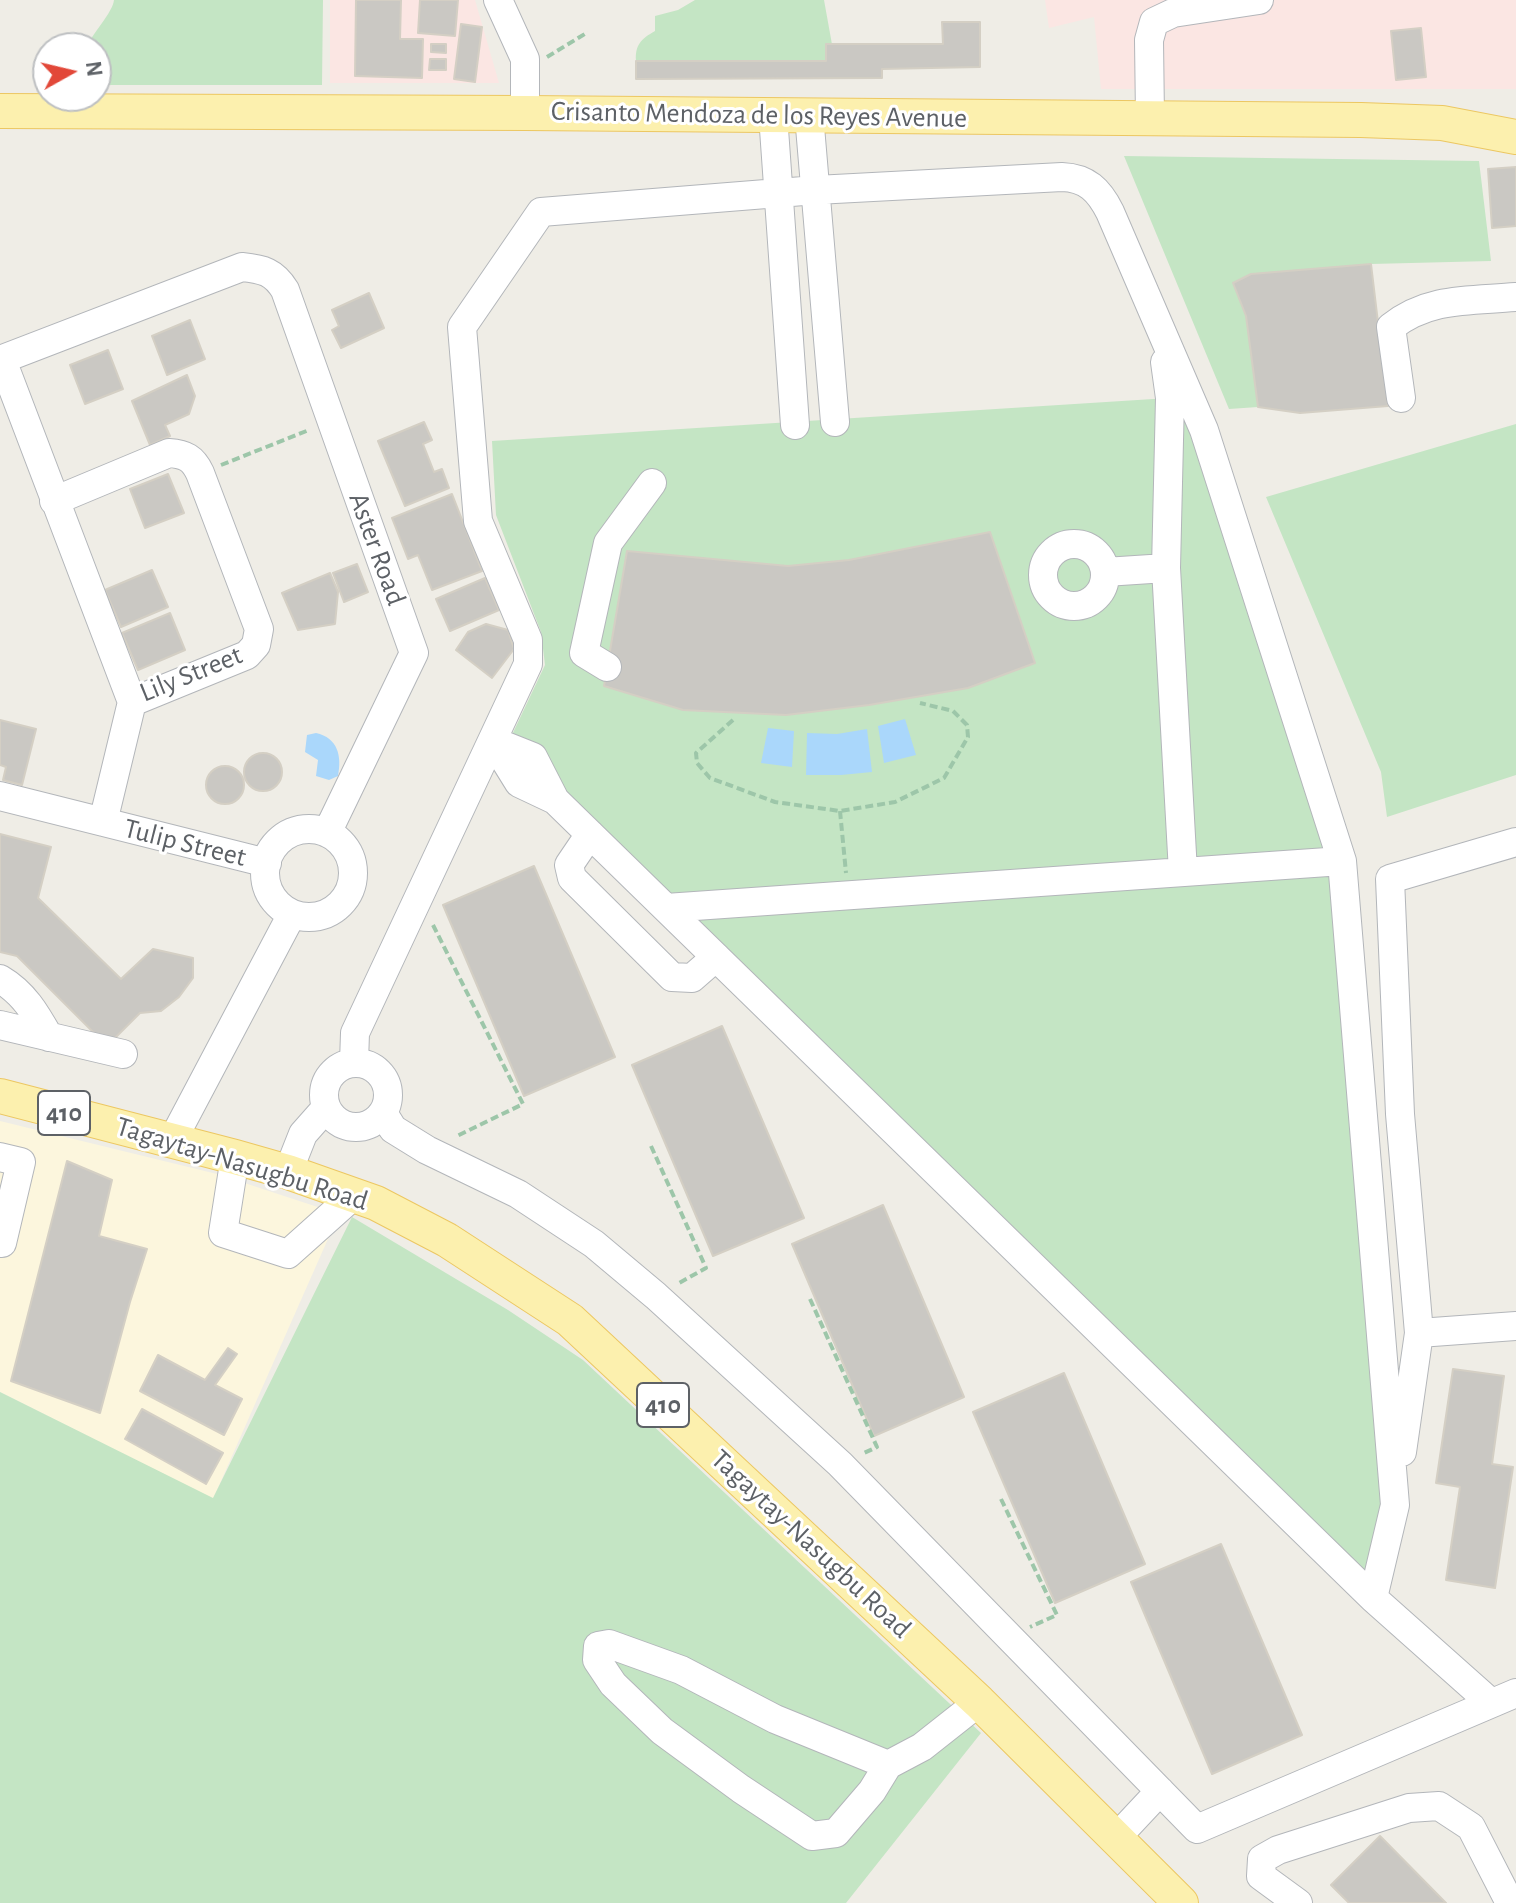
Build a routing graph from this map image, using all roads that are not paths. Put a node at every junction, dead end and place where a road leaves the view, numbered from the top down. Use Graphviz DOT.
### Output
graph roads {
  1 [pos="498,0"];
  2 [pos="1259,0"];
  3 [pos="0,111"];
  4 [pos="525,113"];
  5 [pos="773,115"];
  6 [pos="809,115"];
  7 [pos="1150,118"];
  8 [pos="1516,137"];
  9 [pos="816,190"];
  10 [pos="778,193"];
  11 [pos="1516,297"];
  12 [pos="1161,325"];
  13 [pos="1,360"];
  14 [pos="1401,398"];
  15 [pos="835,422"];
  16 [pos="795,425"];
  17 [pos="652,483"];
  18 [pos="54,501"];
  19 [pos="1166,568"];
  20 [pos="1105,572"];
  21 [pos="607,667"];
  22 [pos="132,702"];
  23 [pos="493,741"];
  24 [pos="0,796"];
  25 [pos="103,822"];
  26 [pos="327,833"];
  27 [pos="590,834"];
  28 [pos="1516,842"];
  29 [pos="1342,861"];
  30 [pos="267,863"];
  31 [pos="1183,872"];
  32 [pos="666,908"];
  33 [pos="292,914"];
  34 [pos="716,957"];
  35 [pos="0,979"];
  36 [pos="0,1025"];
  37 [pos="49,1037"];
  38 [pos="123,1054"];
  39 [pos="354,1062"];
  40 [pos="0,1096"];
  41 [pos="326,1108"];
  42 [pos="383,1113"];
  43 [pos="172,1141"];
  44 [pos="0,1157"];
  45 [pos="235,1157"];
  46 [pos="288,1172"];
  47 [pos="354,1195"];
  48 [pos="0,1243"];
  49 [pos="1516,1326"];
  50 [pos="1419,1333"];
  51 [pos="1395,1505"];
  52 [pos="1373,1598"];
  53 [pos="1504,1698"];
  54 [pos="979,1702"];
  55 [pos="888,1765"];
  56 [pos="1160,1791"];
  57 [pos="1116,1838"];
  58 [pos="1181,1903"];
  59 [pos="1298,1903"];
  60 [pos="1510,1903"];
  1 -- 4 [label="street"];
  2 -- 7 [label="street"];
  3 -- 4 [label="main road, Crisanto Mendoza de los Reyes Avenue"];
  4 -- 5 [label="main road, Crisanto Mendoza de los Reyes Avenue"];
  5 -- 6 [label="main road, Crisanto Mendoza de los Reyes Avenue"];
  5 -- 10 [label="street"];
  6 -- 7 [label="main road, Crisanto Mendoza de los Reyes Avenue"];
  6 -- 9 [label="street"];
  7 -- 8 [label="main road, Crisanto Mendoza de los Reyes Avenue"];
  9 -- 10 [label="street"];
  9 -- 12 [label="street"];
  9 -- 15 [label="street"];
  10 -- 16 [label="street"];
  10 -- 23 [label="street"];
  11 -- 14 [label="street"];
  12 -- 19 [label="street"];
  12 -- 29 [label="street"];
  13 -- 18 [label="street, Lily Street"];
  13 -- 26 [label="street, Aster Road"];
  17 -- 21 [label="street"];
  18 -- 22 [label="street, Lily Street"];
  18 -- 22 [label="street, Lily Street"];
  19 -- 20 [label="street"];
  19 -- 31 [label="street"];
  22 -- 25 [label="street, Tulip Street"];
  23 -- 27 [label="street"];
  23 -- 39 [label="street"];
  24 -- 25 [label="street, Tulip Street"];
  25 -- 30 [label="street, Tulip Street"];
  26 -- 30 [label="street"];
  26 -- 33 [label="street"];
  27 -- 32 [label="street"];
  27 -- 34 [label="street"];
  28 -- 50 [label="street"];
  29 -- 31 [label="street"];
  29 -- 51 [label="street"];
  30 -- 33 [label="street"];
  31 -- 32 [label="street"];
  32 -- 34 [label="street"];
  33 -- 43 [label="street"];
  34 -- 52 [label="street"];
  35 -- 37 [label="street"];
  36 -- 37 [label="street"];
  37 -- 38 [label="street"];
  39 -- 41 [label="street"];
  39 -- 42 [label="street"];
  40 -- 43 [label="main road, Tagaytay-Nasugbu Road / 410"];
  41 -- 42 [label="street"];
  41 -- 46 [label="street"];
  42 -- 56 [label="street"];
  43 -- 45 [label="main road, Tagaytay-Nasugbu Road / 410"];
  44 -- 48 [label="street"];
  45 -- 46 [label="main road, Tagaytay-Nasugbu Road / 410"];
  45 -- 47 [label="street"];
  46 -- 47 [label="main road, Tagaytay-Nasugbu Road / 410"];
  47 -- 54 [label="main road, Tagaytay-Nasugbu Road / 410"];
  49 -- 50 [label="street"];
  50 -- 51 [label="street"];
  51 -- 52 [label="street"];
  52 -- 53 [label="street"];
  53 -- 56 [label="street"];
  54 -- 55 [label="street"];
  54 -- 57 [label="main road, Tagaytay-Nasugbu Road / 410"];
  55 -- 55 [label="street"];
  56 -- 57 [label="street"];
  57 -- 58 [label="main road, Tagaytay-Nasugbu Road / 410"];
  59 -- 60 [label="street"];
}
